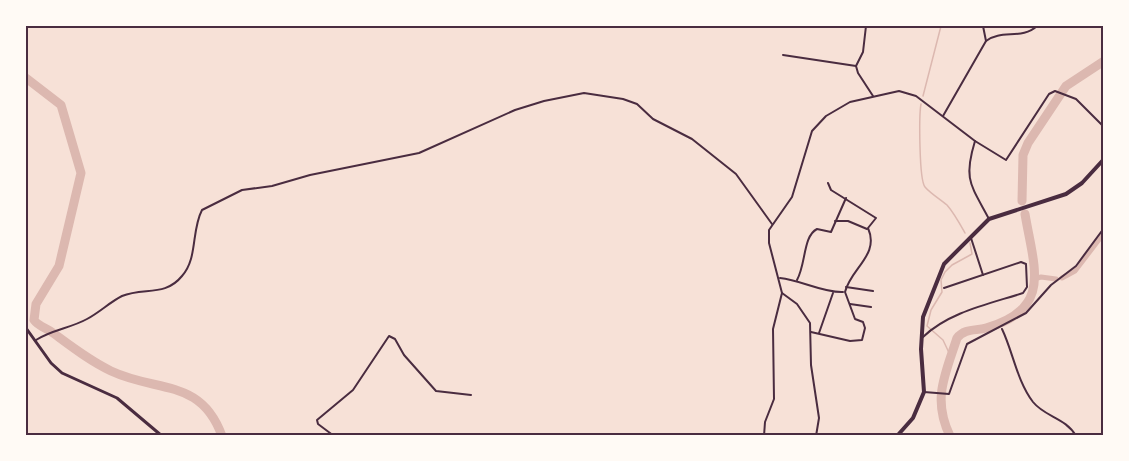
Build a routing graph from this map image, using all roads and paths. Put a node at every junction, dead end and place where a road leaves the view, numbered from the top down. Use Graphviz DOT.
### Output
graph roads {
  1 [pos="866,26"];
  2 [pos="983,26"];
  3 [pos="1037,26"];
  4 [pos="986,41"];
  5 [pos="783,55"];
  6 [pos="856,66"];
  7 [pos="873,96"];
  8 [pos="943,116"];
  9 [pos="1104,127"];
  10 [pos="975,141"];
  11 [pos="1103,159"];
  12 [pos="828,183"];
  13 [pos="846,198"];
  14 [pos="989,219"];
  15 [pos="836,221"];
  16 [pos="772,224"];
  17 [pos="1104,228"];
  18 [pos="868,230"];
  19 [pos="970,236"];
  20 [pos="983,275"];
  21 [pos="780,278"];
  22 [pos="797,280"];
  23 [pos="846,287"];
  24 [pos="944,288"];
  25 [pos="873,291"];
  26 [pos="833,292"];
  27 [pos="845,292"];
  28 [pos="782,293"];
  29 [pos="849,304"];
  30 [pos="871,306"];
  31 [pos="26,328"];
  32 [pos="1002,328"];
  33 [pos="811,333"];
  34 [pos="819,333"];
  35 [pos="922,339"];
  36 [pos="34,341"];
  37 [pos="924,392"];
  38 [pos="471,395"];
  39 [pos="162,435"];
  40 [pos="334,435"];
  41 [pos="764,435"];
  42 [pos="816,435"];
  43 [pos="897,435"];
  44 [pos="1076,435"];
  1 -- 6 [label="street"];
  2 -- 4 [label="street"];
  3 -- 4 [label="street"];
  4 -- 8 [label="street"];
  5 -- 6 [label="street"];
  6 -- 7 [label="street"];
  7 -- 8 [label="street"];
  7 -- 16 [label="street"];
  8 -- 10 [label="street"];
  9 -- 10 [label="street"];
  10 -- 14 [label="street"];
  11 -- 14 [label="highway"];
  12 -- 13 [label="street"];
  13 -- 15 [label="street"];
  13 -- 18 [label="street"];
  14 -- 19 [label="highway"];
  15 -- 18 [label="street"];
  15 -- 22 [label="street"];
  16 -- 21 [label="street"];
  16 -- 36 [label="street"];
  17 -- 32 [label="street"];
  18 -- 23 [label="street"];
  19 -- 20 [label="street"];
  19 -- 35 [label="highway"];
  20 -- 24 [label="street"];
  20 -- 35 [label="street"];
  21 -- 22 [label="street"];
  21 -- 28 [label="street"];
  22 -- 26 [label="street"];
  23 -- 25 [label="street"];
  23 -- 27 [label="street"];
  26 -- 27 [label="street"];
  26 -- 34 [label="street"];
  27 -- 29 [label="street"];
  28 -- 33 [label="street"];
  28 -- 41 [label="street"];
  29 -- 30 [label="street"];
  29 -- 34 [label="street"];
  31 -- 36 [label="main road"];
  32 -- 37 [label="street"];
  32 -- 44 [label="street"];
  33 -- 34 [label="street"];
  33 -- 42 [label="street"];
  35 -- 37 [label="highway"];
  36 -- 39 [label="main road"];
  37 -- 43 [label="highway"];
  38 -- 40 [label="street"];
}
